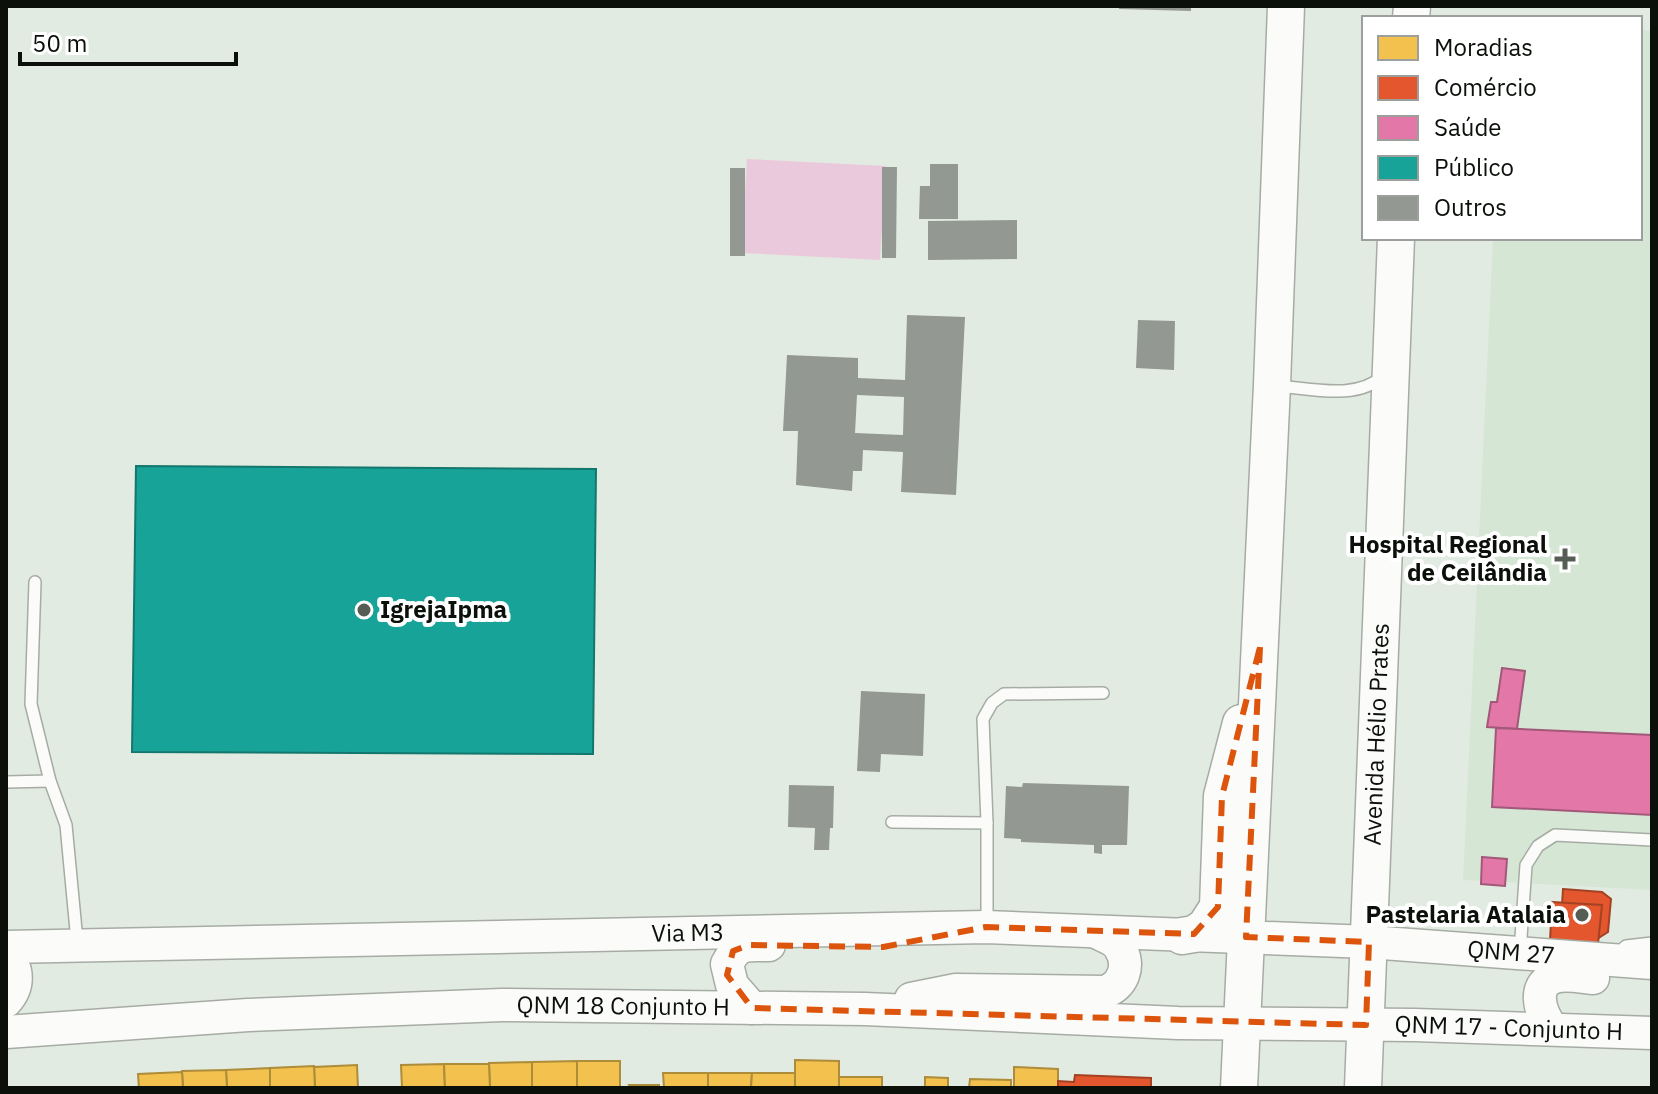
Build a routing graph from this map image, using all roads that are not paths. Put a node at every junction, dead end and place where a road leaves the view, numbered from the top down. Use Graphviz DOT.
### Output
graph roads {
  1 [pos="1286,6"];
  2 [pos="1396,240"];
  3 [pos="1390,368"];
  4 [pos="1272,385"];
  5 [pos="35,582"];
  6 [pos="1260,647"];
  7 [pos="1103,693"];
  8 [pos="50,781"];
  9 [pos="6,782"];
  10 [pos="892,822"];
  11 [pos="987,823"];
  12 [pos="1652,840"];
  13 [pos="986,927"];
  14 [pos="1098,933"];
  15 [pos="1182,936"];
  16 [pos="1246,937"];
  17 [pos="1369,942"];
  18 [pos="1652,943"];
  19 [pos="77,946"];
  20 [pos="6,947"];
  21 [pos="1520,954"];
  22 [pos="6,955"];
  23 [pos="1613,961"];
  24 [pos="1652,963"];
  25 [pos="1652,984"];
  26 [pos="6,1001"];
  27 [pos="752,1008"];
  28 [pos="865,1009"];
  29 [pos="1241,1023"];
  30 [pos="1366,1025"];
  31 [pos="1553,1029"];
  32 [pos="6,1032"];
  33 [pos="1652,1033"];
  34 [pos="1239,1088"];
  35 [pos="1363,1088"];
  1 -- 4 [label="main road"];
  2 -- 3 [label="main road, Avenida Hélio Prates"];
  3 -- 4 [label="lane"];
  3 -- 17 [label="main road, Avenida Hélio Prates"];
  4 -- 6 [label="main road"];
  5 -- 8 [label="lane"];
  6 -- 15 [label="main road"];
  6 -- 16 [label="main road"];
  7 -- 11 [label="lane"];
  8 -- 9 [label="lane"];
  8 -- 19 [label="lane"];
  10 -- 11 [label="lane"];
  11 -- 13 [label="lane"];
  12 -- 21 [label="lane"];
  13 -- 14 [label="main road, Via M3"];
  13 -- 19 [label="main road, Via M3"];
  13 -- 27 [label="main road"];
  14 -- 15 [label="main road, Via M3"];
  14 -- 28 [label="main road"];
  15 -- 16 [label="main road, Via M3"];
  16 -- 17 [label="main road, Via M3"];
  16 -- 29 [label="main road"];
  17 -- 21 [label="main road, QNM 27"];
  17 -- 30 [label="main road, Avenida Hélio Prates"];
  18 -- 23 [label="lane"];
  19 -- 20 [label="main road, Via M3"];
  21 -- 23 [label="main road, QNM 27"];
  22 -- 26 [label="main road"];
  23 -- 24 [label="main road, QNM 27"];
  25 -- 31 [label="main road"];
  27 -- 28 [label="main road, QNM 18 Conjunto H"];
  27 -- 32 [label="main road, QNM 18 Conjunto H"];
  28 -- 29 [label="main road, QNM 18 Conjunto H"];
  29 -- 30 [label="main road"];
  29 -- 34 [label="main road"];
  30 -- 31 [label="main road, QNM 17 - Conjunto H"];
  30 -- 35 [label="main road, Avenida Hélio Prates"];
  31 -- 33 [label="main road, QNM 17 - Conjunto H"];
}
